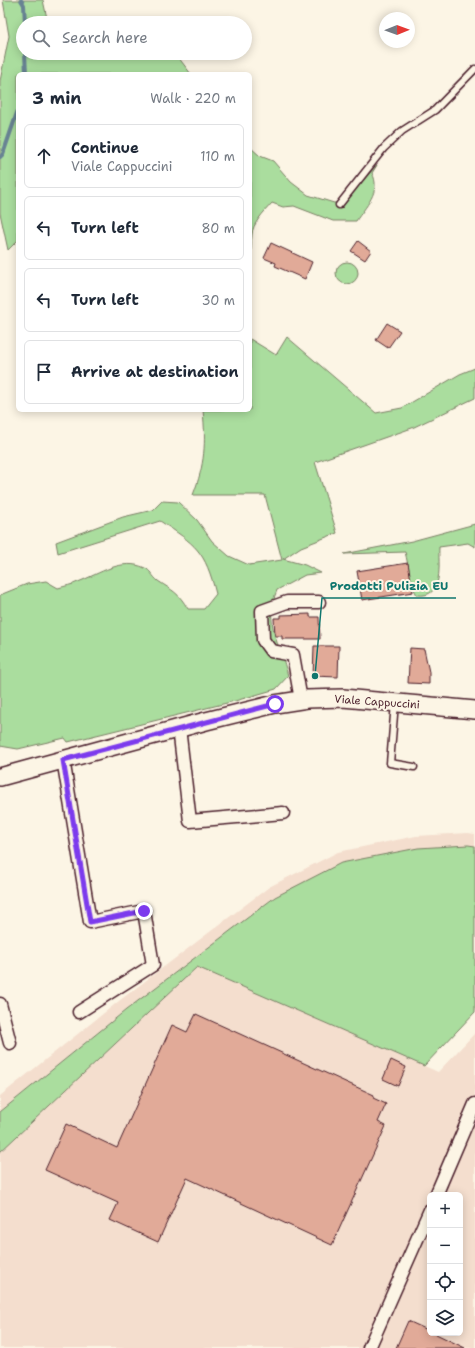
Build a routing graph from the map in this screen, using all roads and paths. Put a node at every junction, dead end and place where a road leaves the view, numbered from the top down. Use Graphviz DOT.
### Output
graph roads {
  1 [pos="475,69"];
  2 [pos="339,205"];
  3 [pos="319,602"];
  4 [pos="301,700"];
  5 [pos="395,703"];
  6 [pos="475,710"];
  7 [pos="179,728"];
  8 [pos="63,760"];
  9 [pos="414,766"];
  10 [pos="0,778"];
  11 [pos="283,812"];
  12 [pos="0,1004"];
  13 [pos="79,1012"];
  14 [pos="10,1043"];
  15 [pos="475,1104"];
  16 [pos="437,1192"];
  17 [pos="427,1217"];
  18 [pos="369,1348"];
  1 -- 2 [label="lane"];
  3 -- 4 [label="street"];
  4 -- 5 [label="street, Viale Cappuccini"];
  4 -- 7 [label="street, Viale Cappuccini"];
  5 -- 6 [label="street, Viale Cappuccini"];
  5 -- 9 [label="lane"];
  7 -- 8 [label="street, Viale Cappuccini"];
  7 -- 11 [label="street"];
  8 -- 10 [label="street, Viale Cappuccini"];
  8 -- 13 [label="street"];
  12 -- 14 [label="street"];
  15 -- 16 [label="street"];
  17 -- 18 [label="street"];
}
